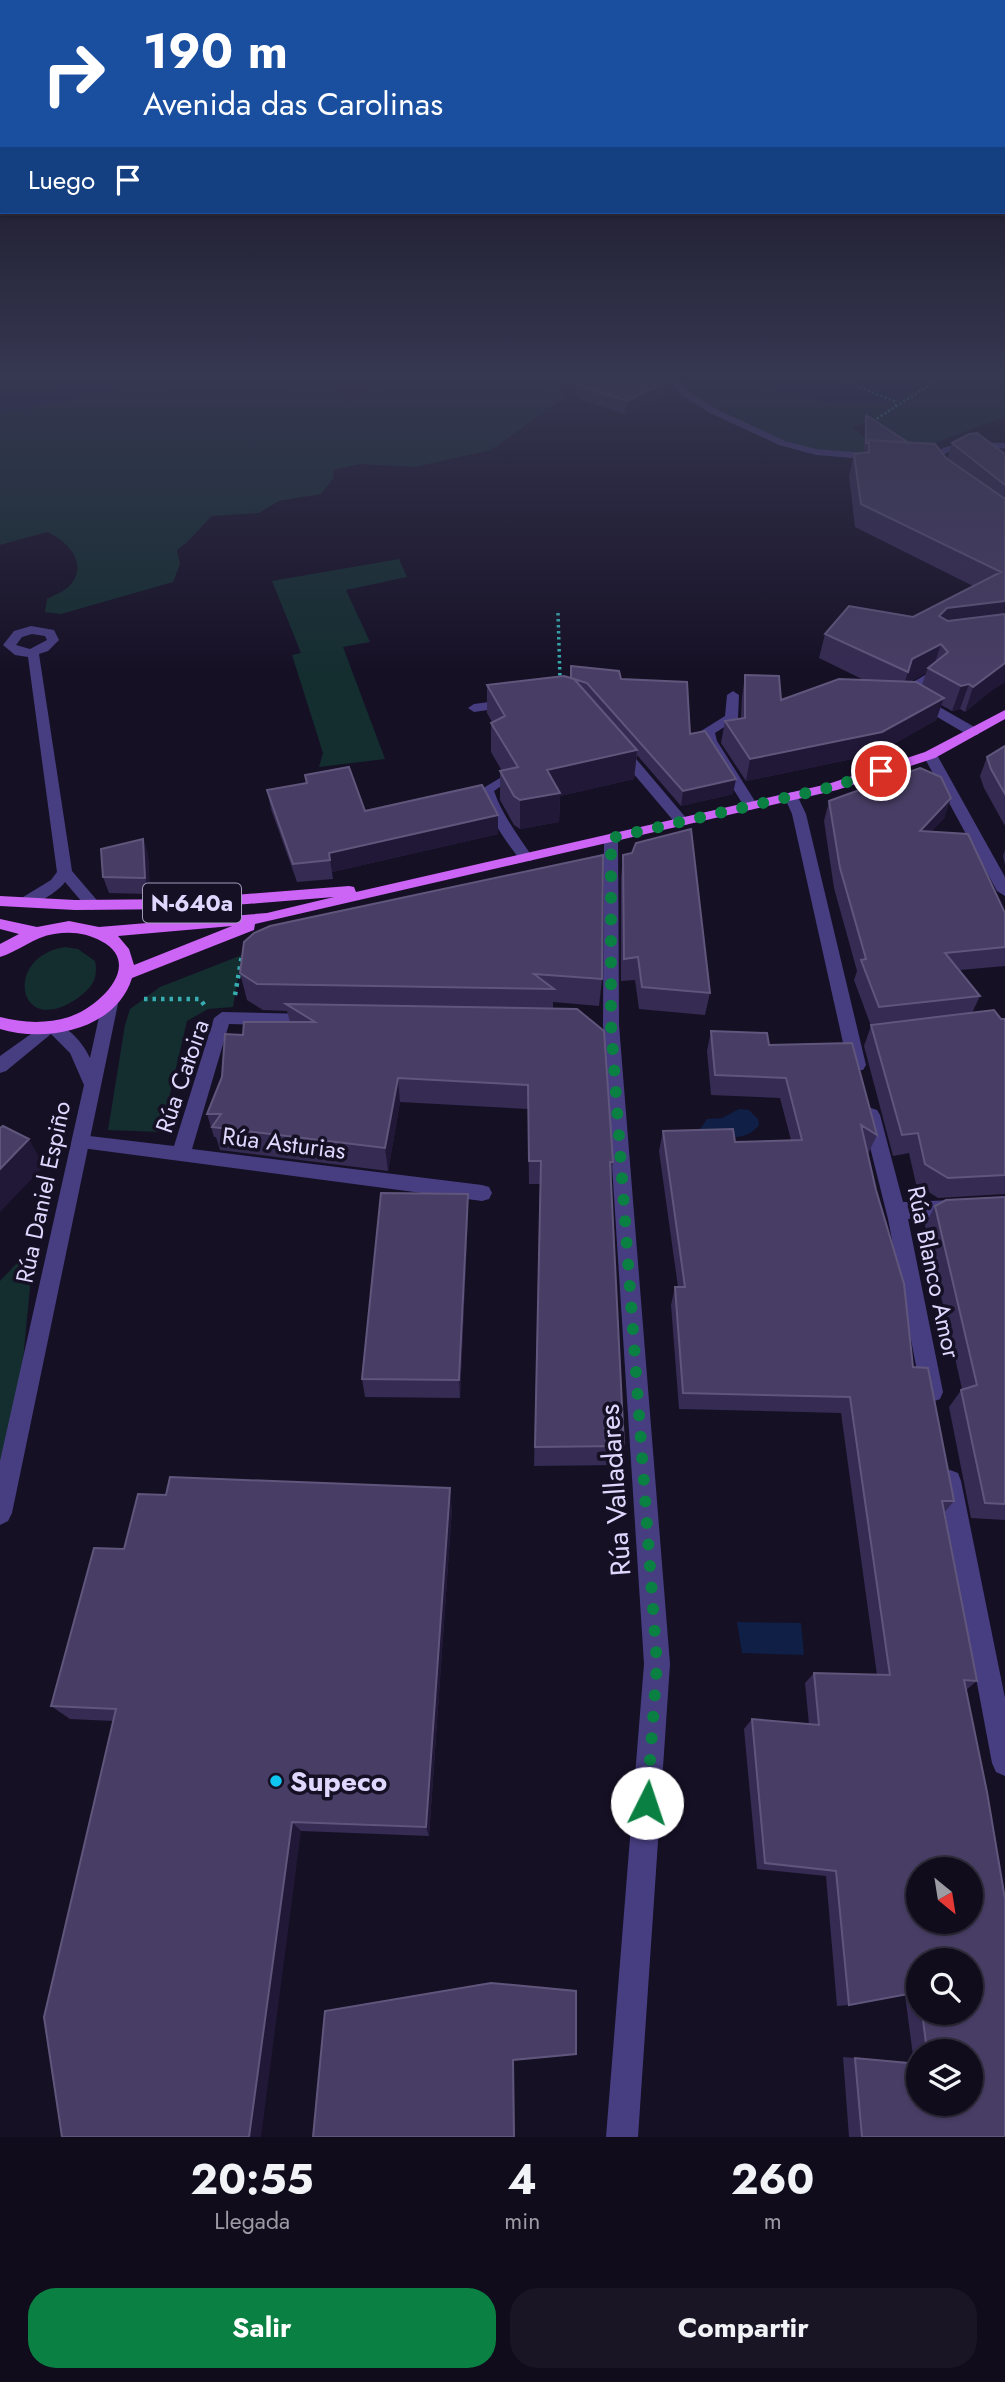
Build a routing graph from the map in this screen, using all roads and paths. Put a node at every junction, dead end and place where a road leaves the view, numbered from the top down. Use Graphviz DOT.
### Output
graph roads {
  1 [pos="558,613"];
  2 [pos="33,652"];
  3 [pos="932,675"];
  4 [pos="560,685"];
  5 [pos="733,695"];
  6 [pos="521,702"];
  7 [pos="474,708"];
  8 [pos="1005,714"];
  9 [pos="973,732"];
  10 [pos="615,744"];
  11 [pos="930,755"];
  12 [pos="500,782"];
  13 [pos="791,796"];
  14 [pos="751,806"];
  15 [pos="682,822"];
  16 [pos="611,838"];
  17 [pos="526,858"];
  18 [pos="65,872"];
  19 [pos="384,891"];
  20 [pos="1005,891"];
  21 [pos="0,901"];
  22 [pos="23,902"];
  23 [pos="93,905"];
  24 [pos="267,918"];
  25 [pos="0,924"];
  26 [pos="36,932"];
  27 [pos="101,932"];
  28 [pos="0,951"];
  29 [pos="242,954"];
  30 [pos="126,974"];
  31 [pos="111,999"];
  32 [pos="144,999"];
  33 [pos="233,1007"];
  34 [pos="208,1009"];
  35 [pos="334,1020"];
  36 [pos="0,1023"];
  37 [pos="49,1029"];
  38 [pos="0,1066"];
  39 [pos="93,1086"];
  40 [pos="81,1142"];
  41 [pos="181,1155"];
  42 [pos="482,1193"];
  43 [pos="978,1207"];
  44 [pos="896,1211"];
  45 [pos="935,1409"];
  46 [pos="946,1464"];
  47 [pos="0,1513"];
  48 [pos="1005,1763"];
  49 [pos="622,2137"];
  1 -- 4 [label="path"];
  2 -- 18 [label="street"];
  3 -- 9 [label="street"];
  5 -- 14 [label="street"];
  6 -- 7 [label="street"];
  8 -- 9 [label="main road, N-640a"];
  9 -- 11 [label="main road, N-640a"];
  10 -- 15 [label="street"];
  11 -- 13 [label="main road, N-640a"];
  11 -- 20 [label="street"];
  12 -- 17 [label="street"];
  13 -- 14 [label="main road, N-640a"];
  13 -- 44 [label="street, Rúa Blanco Amor"];
  14 -- 15 [label="main road, N-640a"];
  15 -- 16 [label="main road, N-640a"];
  16 -- 17 [label="main road, N-640a"];
  16 -- 49 [label="street, Rúa Valladares"];
  17 -- 19 [label="main road, N-640a"];
  18 -- 22 [label="street"];
  18 -- 23 [label="street"];
  19 -- 23 [label="main road, N-640a"];
  19 -- 24 [label="main road, N-640a"];
  21 -- 22 [label="main road, N-640a"];
  22 -- 23 [label="main road, N-640a"];
  24 -- 27 [label="main road, N-640a"];
  24 -- 30 [label="main road, N-640a"];
  25 -- 26 [label="main road, N-640a"];
  26 -- 27 [label="main road, N-640a"];
  26 -- 28 [label="main road, N-640a"];
  27 -- 30 [label="main road, N-640a"];
  29 -- 33 [label="path"];
  30 -- 31 [label="main road"];
  31 -- 37 [label="main road"];
  31 -- 39 [label="street, Rúa Daniel Espiño"];
  32 -- 34 [label="path"];
  35 -- 41 [label="street, Rúa Catoira"];
  36 -- 37 [label="main road"];
  37 -- 38 [label="street"];
  37 -- 39 [label="street, Rúa Daniel Espiño"];
  39 -- 40 [label="street, Rúa Daniel Espiño"];
  40 -- 41 [label="street, Rúa Asturias"];
  40 -- 47 [label="street, Rúa Daniel Espiño"];
  41 -- 42 [label="street, Rúa Asturias"];
  43 -- 44 [label="street"];
  44 -- 45 [label="street, Rúa Blanco Amor"];
  46 -- 48 [label="street"];
}
